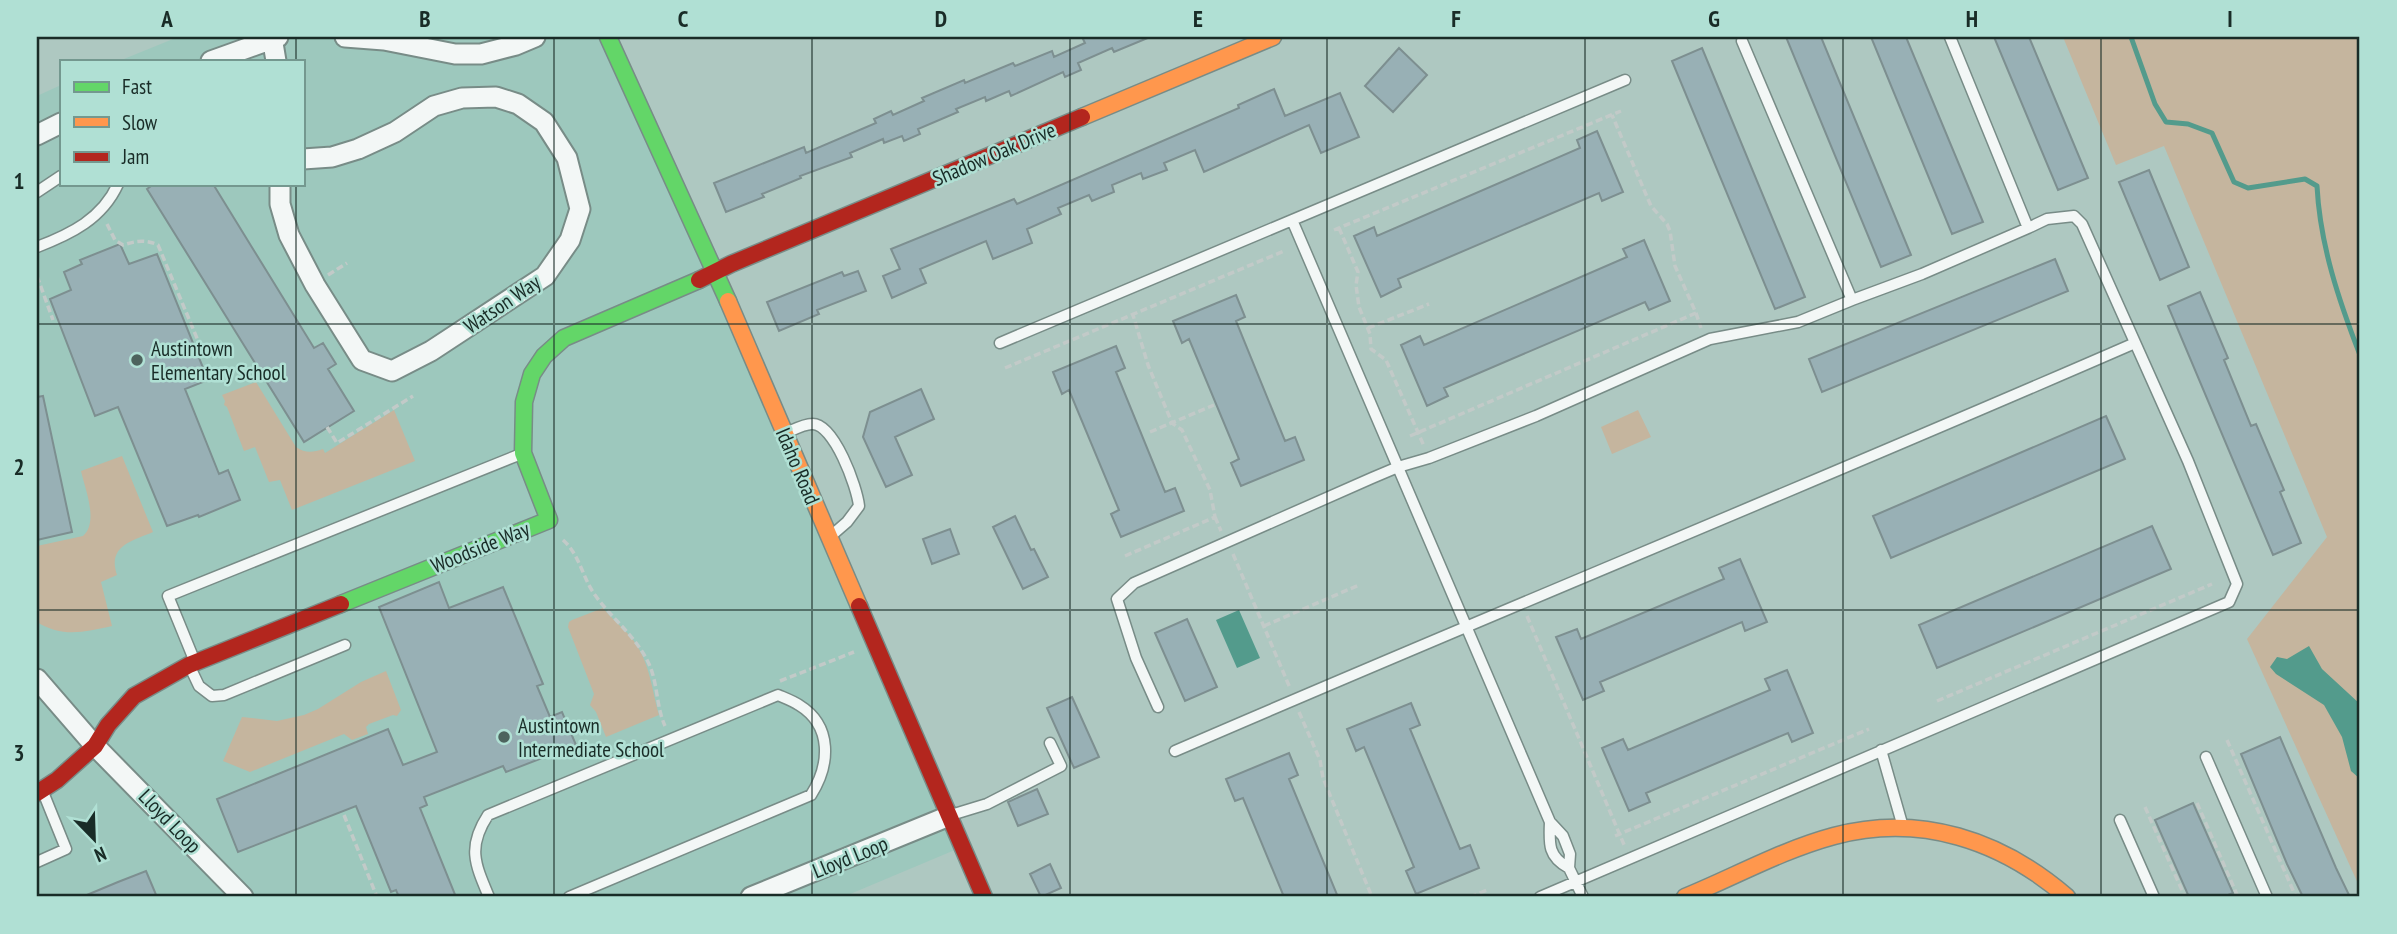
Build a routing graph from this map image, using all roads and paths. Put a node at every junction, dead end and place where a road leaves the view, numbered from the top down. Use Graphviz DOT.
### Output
graph roads {
  1 [pos="272,37"];
  2 [pos="278,37"];
  3 [pos="345,37"];
  4 [pos="536,37"];
  5 [pos="607,37"];
  6 [pos="1273,37"];
  7 [pos="1950,37"];
  8 [pos="1742,41"];
  9 [pos="214,60"];
  10 [pos="276,60"];
  11 [pos="1625,80"];
  12 [pos="1621,111"];
  13 [pos="1612,115"];
  14 [pos="60,124"];
  15 [pos="37,135"];
  16 [pos="304,159"];
  17 [pos="60,177"];
  18 [pos="117,186"];
  19 [pos="280,186"];
  20 [pos="37,192"];
  21 [pos="1292,220"];
  22 [pos="107,224"];
  23 [pos="2028,228"];
  24 [pos="37,247"];
  25 [pos="1284,251"];
  26 [pos="347,263"];
  27 [pos="715,271"];
  28 [pos="37,276"];
  29 [pos="323,278"];
  30 [pos="1852,300"];
  31 [pos="1429,304"];
  32 [pos="1133,315"];
  33 [pos="53,320"];
  34 [pos="1368,328"];
  35 [pos="199,343"];
  36 [pos="1000,343"];
  37 [pos="2135,343"];
  38 [pos="1005,368"];
  39 [pos="413,396"];
  40 [pos="1214,405"];
  41 [pos="1172,423"];
  42 [pos="327,427"];
  43 [pos="1150,432"];
  44 [pos="1418,432"];
  45 [pos="784,433"];
  46 [pos="1410,436"];
  47 [pos="523,453"];
  48 [pos="1429,458"];
  49 [pos="1398,467"];
  50 [pos="829,537"];
  51 [pos="563,540"];
  52 [pos="1226,542"];
  53 [pos="1125,556"];
  54 [pos="2212,583"];
  55 [pos="1359,585"];
  56 [pos="1521,602"];
  57 [pos="1264,626"];
  58 [pos="1466,626"];
  59 [pos="345,645"];
  60 [pos="192,664"];
  61 [pos="37,680"];
  62 [pos="1295,699"];
  63 [pos="1937,701"];
  64 [pos="1158,707"];
  65 [pos="664,726"];
  66 [pos="1869,729"];
  67 [pos="2227,740"];
  68 [pos="1051,743"];
  69 [pos="95,746"];
  70 [pos="1881,750"];
  71 [pos="1175,751"];
  72 [pos="2206,757"];
  73 [pos="39,792"];
  74 [pos="2197,803"];
  75 [pos="2145,807"];
  76 [pos="344,815"];
  77 [pos="949,816"];
  78 [pos="2119,820"];
  79 [pos="1550,822"];
  80 [pos="1903,828"];
  81 [pos="1618,835"];
  82 [pos="1630,859"];
  83 [pos="37,862"];
  84 [pos="1569,868"];
  85 [pos="1576,882"];
  86 [pos="1487,890"];
  87 [pos="243,897"];
  88 [pos="377,897"];
  89 [pos="489,897"];
  90 [pos="569,897"];
  91 [pos="751,897"];
  92 [pos="984,897"];
  93 [pos="1372,897"];
  94 [pos="1470,897"];
  95 [pos="1540,897"];
  96 [pos="1583,897"];
  97 [pos="1685,897"];
  98 [pos="2067,897"];
  99 [pos="2154,897"];
  100 [pos="2185,897"];
  101 [pos="2238,897"];
  102 [pos="2267,897"];
  103 [pos="2296,897"];
  1 -- 2 [label="street"];
  1 -- 9 [label="street"];
  1 -- 10 [label="street"];
  3 -- 4 [label="street"];
  5 -- 27 [label="street, Idaho Road"];
  6 -- 27 [label="street, Shadow Oak Drive"];
  7 -- 23 [label="lane"];
  8 -- 30 [label="lane"];
  11 -- 21 [label="lane"];
  12 -- 13 [label="path"];
  13 -- 34 [label="path"];
  13 -- 44 [label="path"];
  14 -- 15 [label="street"];
  16 -- 19 [label="street, Watson Way"];
  17 -- 20 [label="lane"];
  18 -- 24 [label="lane"];
  21 -- 36 [label="lane"];
  21 -- 49 [label="lane"];
  22 -- 35 [label="path"];
  23 -- 30 [label="lane"];
  23 -- 37 [label="lane"];
  25 -- 32 [label="path"];
  26 -- 29 [label="path"];
  27 -- 45 [label="street, Idaho Road"];
  27 -- 47 [label="street, Woodside Way"];
  28 -- 33 [label="path"];
  30 -- 48 [label="lane"];
  31 -- 34 [label="path"];
  32 -- 38 [label="path"];
  32 -- 41 [label="path"];
  34 -- 44 [label="path"];
  37 -- 56 [label="lane"];
  37 -- 70 [label="lane"];
  39 -- 42 [label="path"];
  40 -- 41 [label="path"];
  41 -- 43 [label="path"];
  41 -- 53 [label="path"];
  44 -- 46 [label="path"];
  44 -- 48 [label="path"];
  45 -- 50 [label="street, Idaho Road"];
  45 -- 50 [label="lane"];
  47 -- 60 [label="lane"];
  47 -- 60 [label="street, Woodside Way"];
  48 -- 49 [label="lane"];
  49 -- 52 [label="lane"];
  49 -- 58 [label="lane"];
  50 -- 77 [label="street, Idaho Road"];
  51 -- 65 [label="path"];
  52 -- 57 [label="path"];
  52 -- 64 [label="lane"];
  54 -- 63 [label="path"];
  55 -- 57 [label="path"];
  56 -- 58 [label="lane"];
  56 -- 81 [label="path"];
  57 -- 62 [label="path"];
  58 -- 62 [label="lane"];
  58 -- 79 [label="lane"];
  59 -- 60 [label="lane"];
  60 -- 69 [label="street, Woodside Way"];
  61 -- 69 [label="street, Lloyd Loop"];
  62 -- 71 [label="lane"];
  62 -- 93 [label="path"];
  66 -- 81 [label="path"];
  67 -- 103 [label="path"];
  68 -- 77 [label="lane"];
  69 -- 73 [label="street, Woodside Way"];
  69 -- 87 [label="street, Lloyd Loop"];
  70 -- 80 [label="lane"];
  70 -- 82 [label="lane"];
  72 -- 102 [label="lane"];
  73 -- 83 [label="lane"];
  74 -- 101 [label="path"];
  75 -- 100 [label="path"];
  76 -- 88 [label="path"];
  77 -- 91 [label="street, Lloyd Loop"];
  77 -- 92 [label="street, Idaho Road"];
  78 -- 99 [label="lane"];
  79 -- 84 [label="lane"];
  79 -- 84 [label="lane"];
  80 -- 97 [label="street"];
  80 -- 98 [label="street"];
  81 -- 82 [label="path"];
  82 -- 85 [label="lane"];
  84 -- 85 [label="lane"];
  85 -- 95 [label="lane"];
  85 -- 96 [label="lane"];
  86 -- 94 [label="path"];
  89 -- 90 [label="lane"];
}
